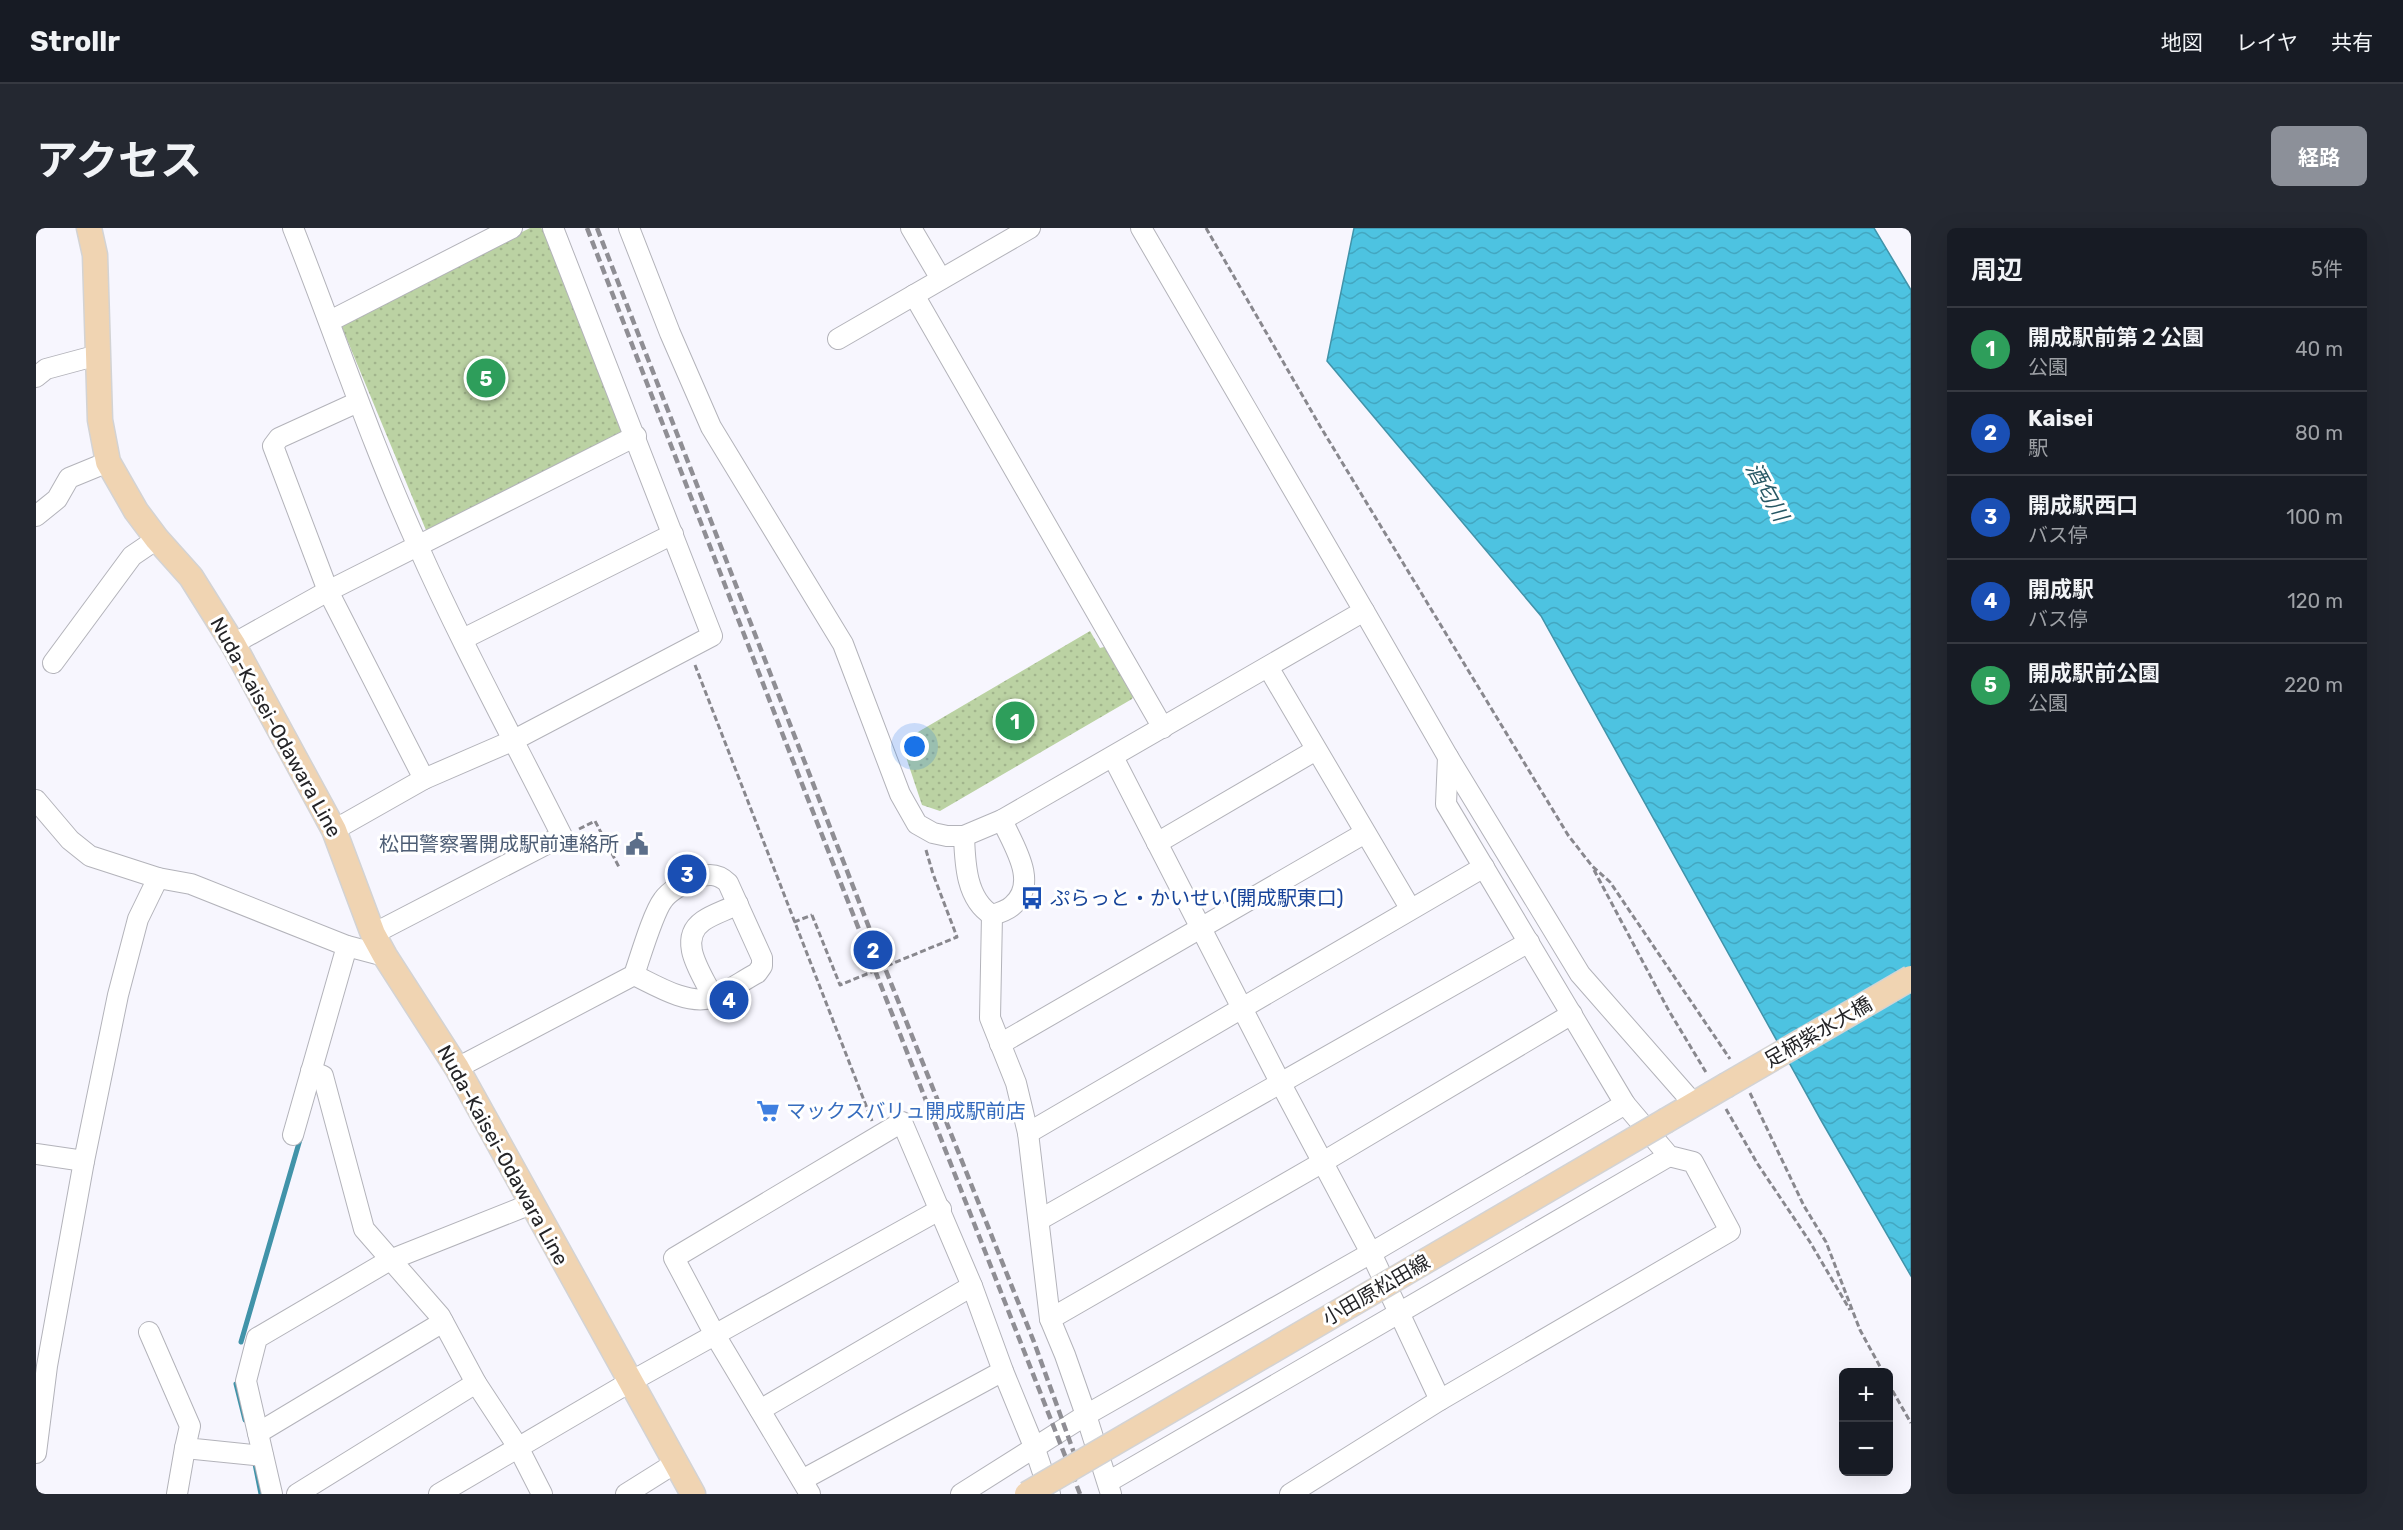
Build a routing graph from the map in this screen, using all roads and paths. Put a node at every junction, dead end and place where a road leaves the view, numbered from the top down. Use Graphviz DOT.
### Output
graph roads {
  1 [pos="88,228"];
  2 [pos="293,228"];
  3 [pos="512,228"];
  4 [pos="553,228"];
  5 [pos="629,228"];
  6 [pos="911,228"];
  7 [pos="1030,228"];
  8 [pos="1142,228"];
  9 [pos="1206,228"];
  10 [pos="941,279"];
  11 [pos="914,295"];
  12 [pos="330,321"];
  13 [pos="838,339"];
  14 [pos="98,355"];
  15 [pos="36,376"];
  16 [pos="358,402"];
  17 [pos="636,436"];
  18 [pos="108,462"];
  19 [pos="36,516"];
  20 [pos="673,534"];
  21 [pos="157,539"];
  22 [pos="418,546"];
  23 [pos="328,591"];
  24 [pos="1364,612"];
  25 [pos="463,639"];
  26 [pos="233,644"];
  27 [pos="689,650"];
  28 [pos="53,663"];
  29 [pos="1268,667"];
  30 [pos="1163,728"];
  31 [pos="514,740"];
  32 [pos="1317,750"];
  33 [pos="1448,756"];
  34 [pos="1113,757"];
  35 [pos="424,779"];
  36 [pos="36,800"];
  37 [pos="1002,820"];
  38 [pos="334,830"];
  39 [pos="574,832"];
  40 [pos="1365,833"];
  41 [pos="964,836"];
  42 [pos="1157,843"];
  43 [pos="1484,867"];
  44 [pos="620,869"];
  45 [pos="933,874"];
  46 [pos="158,878"];
  47 [pos="738,904"];
  48 [pos="1410,908"];
  49 [pos="992,915"];
  50 [pos="794,922"];
  51 [pos="1201,927"];
  52 [pos="372,934"];
  53 [pos="1529,942"];
  54 [pos="347,946"];
  55 [pos="385,957"];
  56 [pos="634,975"];
  57 [pos="1911,978"];
  58 [pos="713,997"];
  59 [pos="1242,1008"];
  60 [pos="1572,1014"];
  61 [pos="1000,1044"];
  62 [pos="457,1068"];
  63 [pos="317,1073"];
  64 [pos="1734,1078"];
  65 [pos="1281,1084"];
  66 [pos="1625,1104"];
  67 [pos="1694,1104"];
  68 [pos="1028,1133"];
  69 [pos="293,1135"];
  70 [pos="879,1136"];
  71 [pos="36,1155"];
  72 [pos="1669,1156"];
  73 [pos="84,1161"];
  74 [pos="1323,1162"];
  75 [pos="531,1204"];
  76 [pos="941,1209"];
  77 [pos="1040,1220"];
  78 [pos="1371,1253"];
  79 [pos="390,1260"];
  80 [pos="972,1286"];
  81 [pos="1399,1312"];
  82 [pos="1050,1320"];
  83 [pos="443,1322"];
  84 [pos="149,1332"];
  85 [pos="715,1335"];
  86 [pos="1881,1368"];
  87 [pos="1003,1371"];
  88 [pos="630,1382"];
  89 [pos="476,1383"];
  90 [pos="1893,1392"];
  91 [pos="1440,1400"];
  92 [pos="760,1410"];
  93 [pos="1086,1414"];
  94 [pos="1911,1423"];
  95 [pos="258,1433"];
  96 [pos="518,1447"];
  97 [pos="185,1448"];
  98 [pos="1035,1449"];
  99 [pos="36,1453"];
  100 [pos="262,1456"];
  101 [pos="677,1462"];
  102 [pos="806,1487"];
  103 [pos="1109,1488"];
  104 [pos="177,1494"];
  105 [pos="272,1494"];
  106 [pos="297,1494"];
  107 [pos="439,1494"];
  108 [pos="543,1494"];
  109 [pos="626,1494"];
  110 [pos="693,1494"];
  111 [pos="961,1494"];
  112 [pos="1027,1494"];
  113 [pos="1050,1494"];
  114 [pos="1290,1494"];
  1 -- 14 [label="main road, Nuda-Kaisei-Odawara Line"];
  2 -- 12 [label="street"];
  3 -- 12 [label="street"];
  4 -- 17 [label="street"];
  5 -- 41 [label="street"];
  6 -- 10 [label="street"];
  7 -- 10 [label="street"];
  8 -- 24 [label="street"];
  9 -- 64 [label="path"];
  10 -- 11 [label="street"];
  11 -- 13 [label="street"];
  11 -- 30 [label="street"];
  12 -- 16 [label="street"];
  14 -- 15 [label="street"];
  14 -- 18 [label="main road, Nuda-Kaisei-Odawara Line"];
  16 -- 22 [label="street"];
  16 -- 23 [label="street"];
  17 -- 20 [label="street"];
  17 -- 22 [label="street"];
  18 -- 19 [label="street"];
  18 -- 21 [label="main road, Nuda-Kaisei-Odawara Line"];
  20 -- 25 [label="street"];
  20 -- 27 [label="street"];
  21 -- 26 [label="main road, Nuda-Kaisei-Odawara Line"];
  21 -- 28 [label="street"];
  22 -- 23 [label="street"];
  22 -- 25 [label="street"];
  23 -- 26 [label="street"];
  23 -- 35 [label="street"];
  24 -- 29 [label="street"];
  24 -- 33 [label="street"];
  25 -- 31 [label="street"];
  26 -- 38 [label="main road, Nuda-Kaisei-Odawara Line"];
  27 -- 31 [label="street"];
  27 -- 50 [label="path"];
  29 -- 30 [label="street"];
  29 -- 32 [label="street"];
  30 -- 34 [label="street"];
  31 -- 35 [label="street"];
  31 -- 52 [label="street"];
  32 -- 40 [label="street"];
  32 -- 42 [label="street"];
  33 -- 43 [label="street"];
  33 -- 67 [label="street"];
  34 -- 37 [label="street"];
  34 -- 42 [label="street"];
  35 -- 38 [label="street"];
  36 -- 46 [label="street"];
  37 -- 41 [label="street"];
  37 -- 49 [label="street"];
  38 -- 52 [label="main road, Nuda-Kaisei-Odawara Line"];
  39 -- 44 [label="path"];
  40 -- 48 [label="street"];
  40 -- 51 [label="street"];
  41 -- 49 [label="street"];
  42 -- 51 [label="street"];
  43 -- 48 [label="street"];
  43 -- 53 [label="street"];
  45 -- 50 [label="path, bridge"];
  46 -- 54 [label="street"];
  46 -- 73 [label="street"];
  47 -- 56 [label="street"];
  47 -- 58 [label="street"];
  47 -- 58 [label="street"];
  48 -- 59 [label="street"];
  49 -- 61 [label="street"];
  50 -- 70 [label="path"];
  51 -- 59 [label="street"];
  51 -- 61 [label="street"];
  52 -- 55 [label="main road, Nuda-Kaisei-Odawara Line"];
  53 -- 60 [label="street"];
  53 -- 65 [label="street"];
  54 -- 55 [label="street"];
  54 -- 63 [label="street"];
  55 -- 62 [label="main road, Nuda-Kaisei-Odawara Line"];
  56 -- 58 [label="street"];
  56 -- 62 [label="street"];
  57 -- 64 [label="main road, 足柄紫水大橋, bridge"];
  59 -- 65 [label="street"];
  59 -- 68 [label="street"];
  60 -- 66 [label="street"];
  60 -- 74 [label="street"];
  61 -- 68 [label="street"];
  62 -- 75 [label="main road, Nuda-Kaisei-Odawara Line"];
  63 -- 69 [label="street"];
  63 -- 79 [label="street"];
  64 -- 67 [label="main road, 小田原松田線"];
  64 -- 86 [label="path"];
  65 -- 74 [label="street"];
  65 -- 77 [label="street"];
  66 -- 72 [label="street"];
  66 -- 78 [label="street"];
  67 -- 112 [label="main road, 小田原松田線, bridge"];
  68 -- 77 [label="street"];
  70 -- 76 [label="street"];
  70 -- 85 [label="street"];
  71 -- 73 [label="street"];
  72 -- 81 [label="street"];
  72 -- 91 [label="street"];
  73 -- 99 [label="street"];
  74 -- 78 [label="street"];
  74 -- 82 [label="street"];
  75 -- 79 [label="street"];
  75 -- 88 [label="main road, Nuda-Kaisei-Odawara Line"];
  76 -- 80 [label="street"];
  76 -- 85 [label="street"];
  77 -- 82 [label="street"];
  78 -- 81 [label="street"];
  78 -- 93 [label="street"];
  79 -- 83 [label="street"];
  79 -- 95 [label="street"];
  80 -- 87 [label="street"];
  80 -- 92 [label="street"];
  81 -- 91 [label="street"];
  81 -- 103 [label="street"];
  82 -- 93 [label="street"];
  83 -- 89 [label="street"];
  83 -- 95 [label="street"];
  84 -- 97 [label="street"];
  85 -- 88 [label="street"];
  85 -- 92 [label="street"];
  87 -- 98 [label="street"];
  87 -- 102 [label="street"];
  88 -- 96 [label="street"];
  88 -- 101 [label="main road, Nuda-Kaisei-Odawara Line"];
  89 -- 96 [label="street"];
  89 -- 106 [label="street"];
  90 -- 94 [label="path"];
  91 -- 114 [label="street"];
  92 -- 102 [label="street"];
  93 -- 98 [label="street"];
  93 -- 103 [label="street"];
  95 -- 100 [label="street"];
  96 -- 107 [label="street"];
  96 -- 108 [label="street"];
  97 -- 100 [label="street"];
  97 -- 104 [label="street"];
  98 -- 111 [label="street"];
  98 -- 113 [label="street"];
  100 -- 105 [label="street"];
  101 -- 109 [label="street"];
  101 -- 110 [label="main road, Nuda-Kaisei-Odawara Line"];
}
